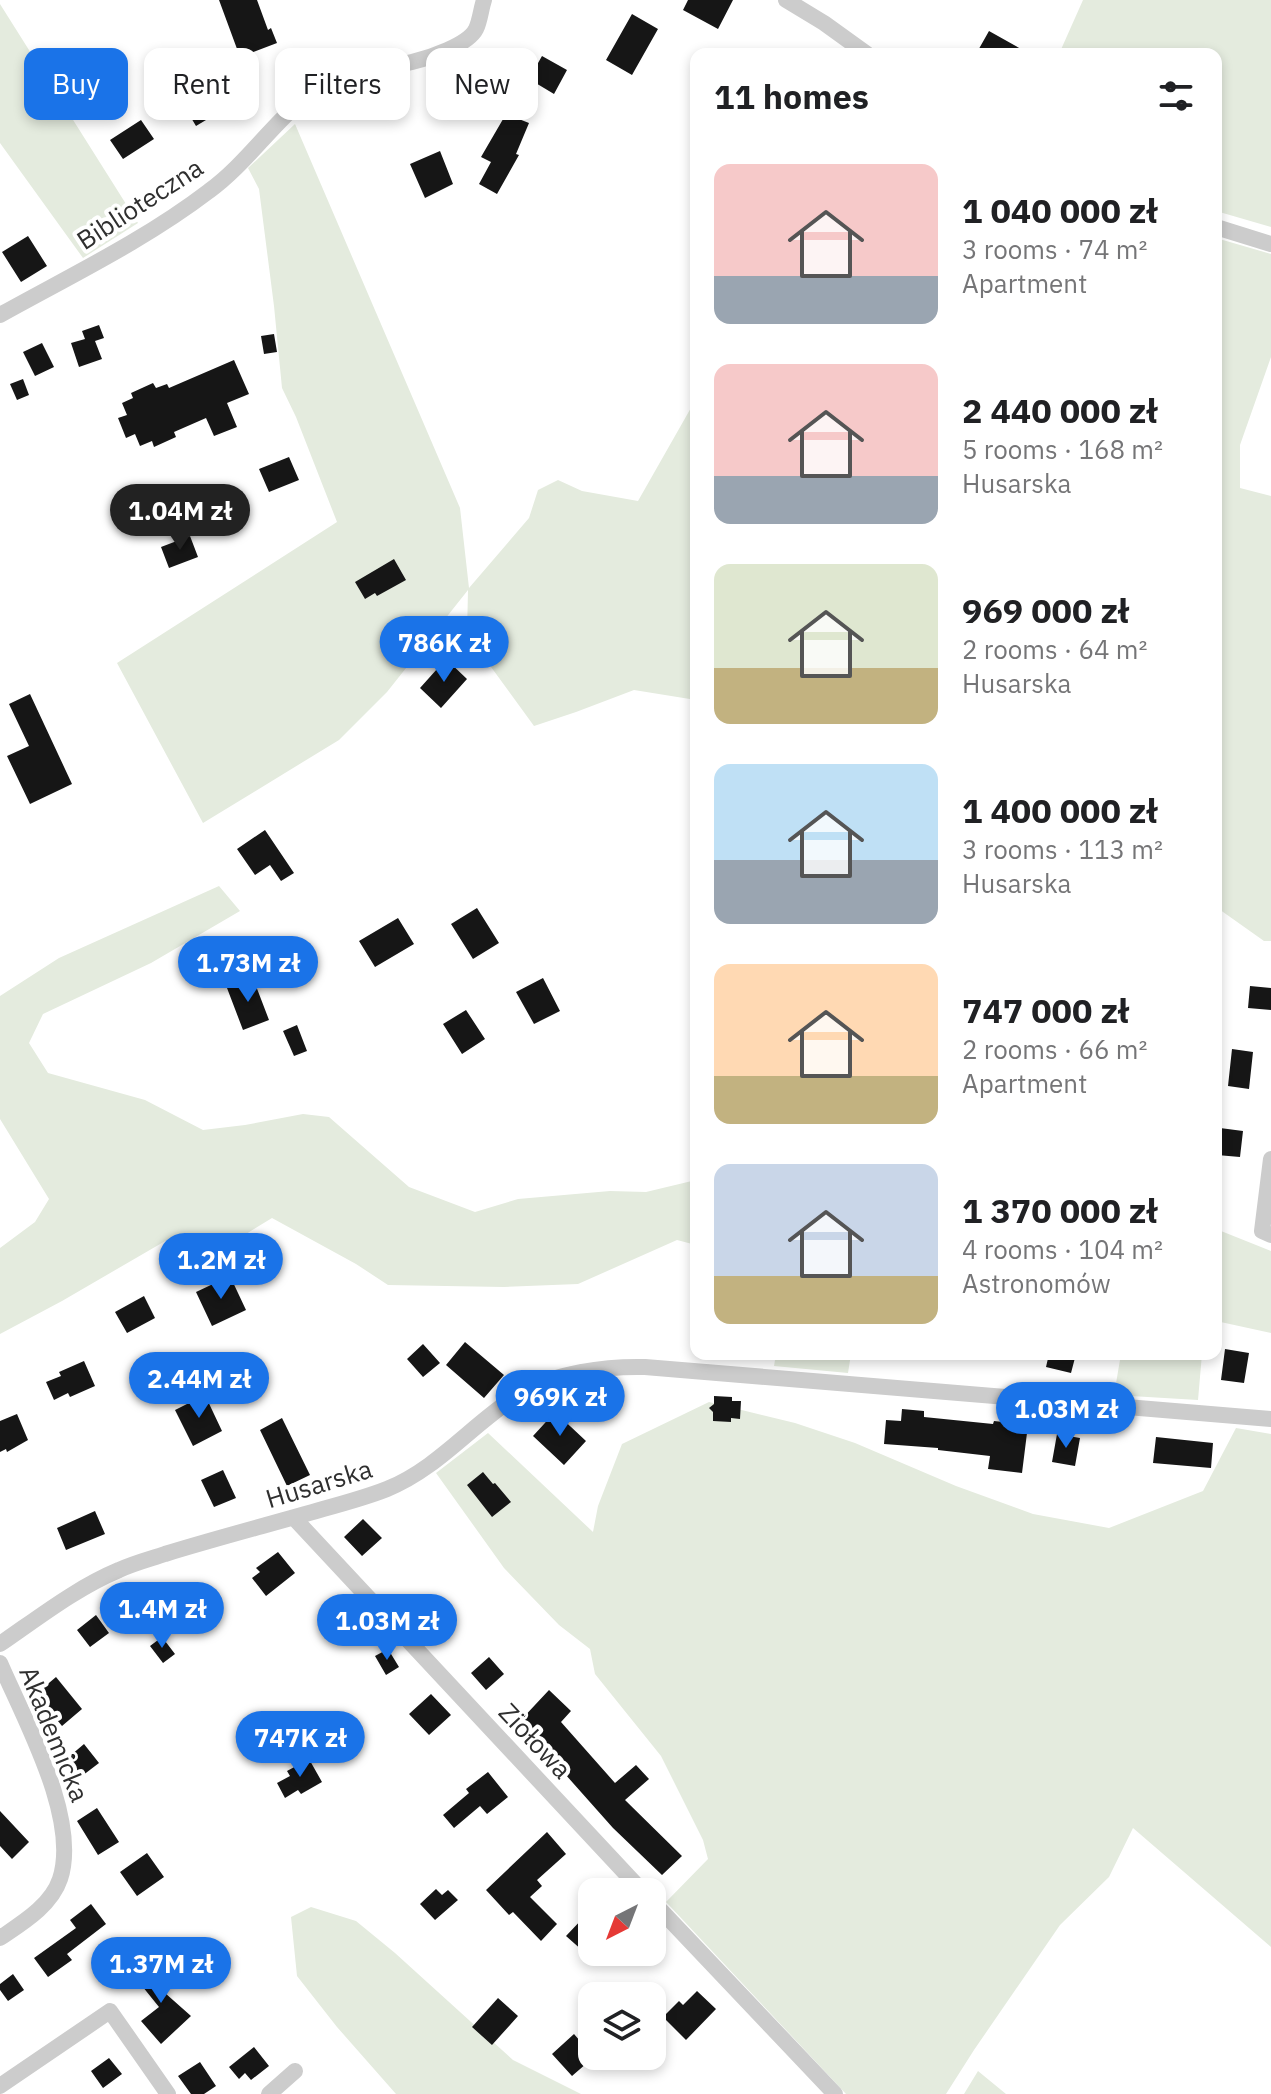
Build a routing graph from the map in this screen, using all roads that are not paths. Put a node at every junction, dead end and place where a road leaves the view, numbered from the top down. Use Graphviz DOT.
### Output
graph roads {
  1 [pos="484,0"];
  2 [pos="786,0"];
  3 [pos="859,48"];
  4 [pos="1222,229"];
  5 [pos="1271,244"];
  6 [pos="0,315"];
  7 [pos="1271,1159"];
  8 [pos="1271,1235"];
  9 [pos="1271,1419"];
  10 [pos="294,1518"];
  11 [pos="0,1644"];
  12 [pos="0,1663"];
  13 [pos="630,1878"];
  14 [pos="666,1916"];
  15 [pos="0,1938"];
  16 [pos="295,2071"];
  17 [pos="0,2086"];
  18 [pos="168,2094"];
  19 [pos="269,2094"];
  20 [pos="835,2094"];
  1 -- 6 [label="street, Biblioteczna"];
  2 -- 3 [label="street"];
  4 -- 5 [label="street"];
  7 -- 8 [label="street"];
  9 -- 10 [label="street, Husarska"];
  10 -- 11 [label="street, Husarska"];
  10 -- 13 [label="street, Ziołowa"];
  12 -- 15 [label="street, Akademicka"];
  14 -- 20 [label="street"];
  16 -- 19 [label="street"];
  17 -- 18 [label="street"];
}
